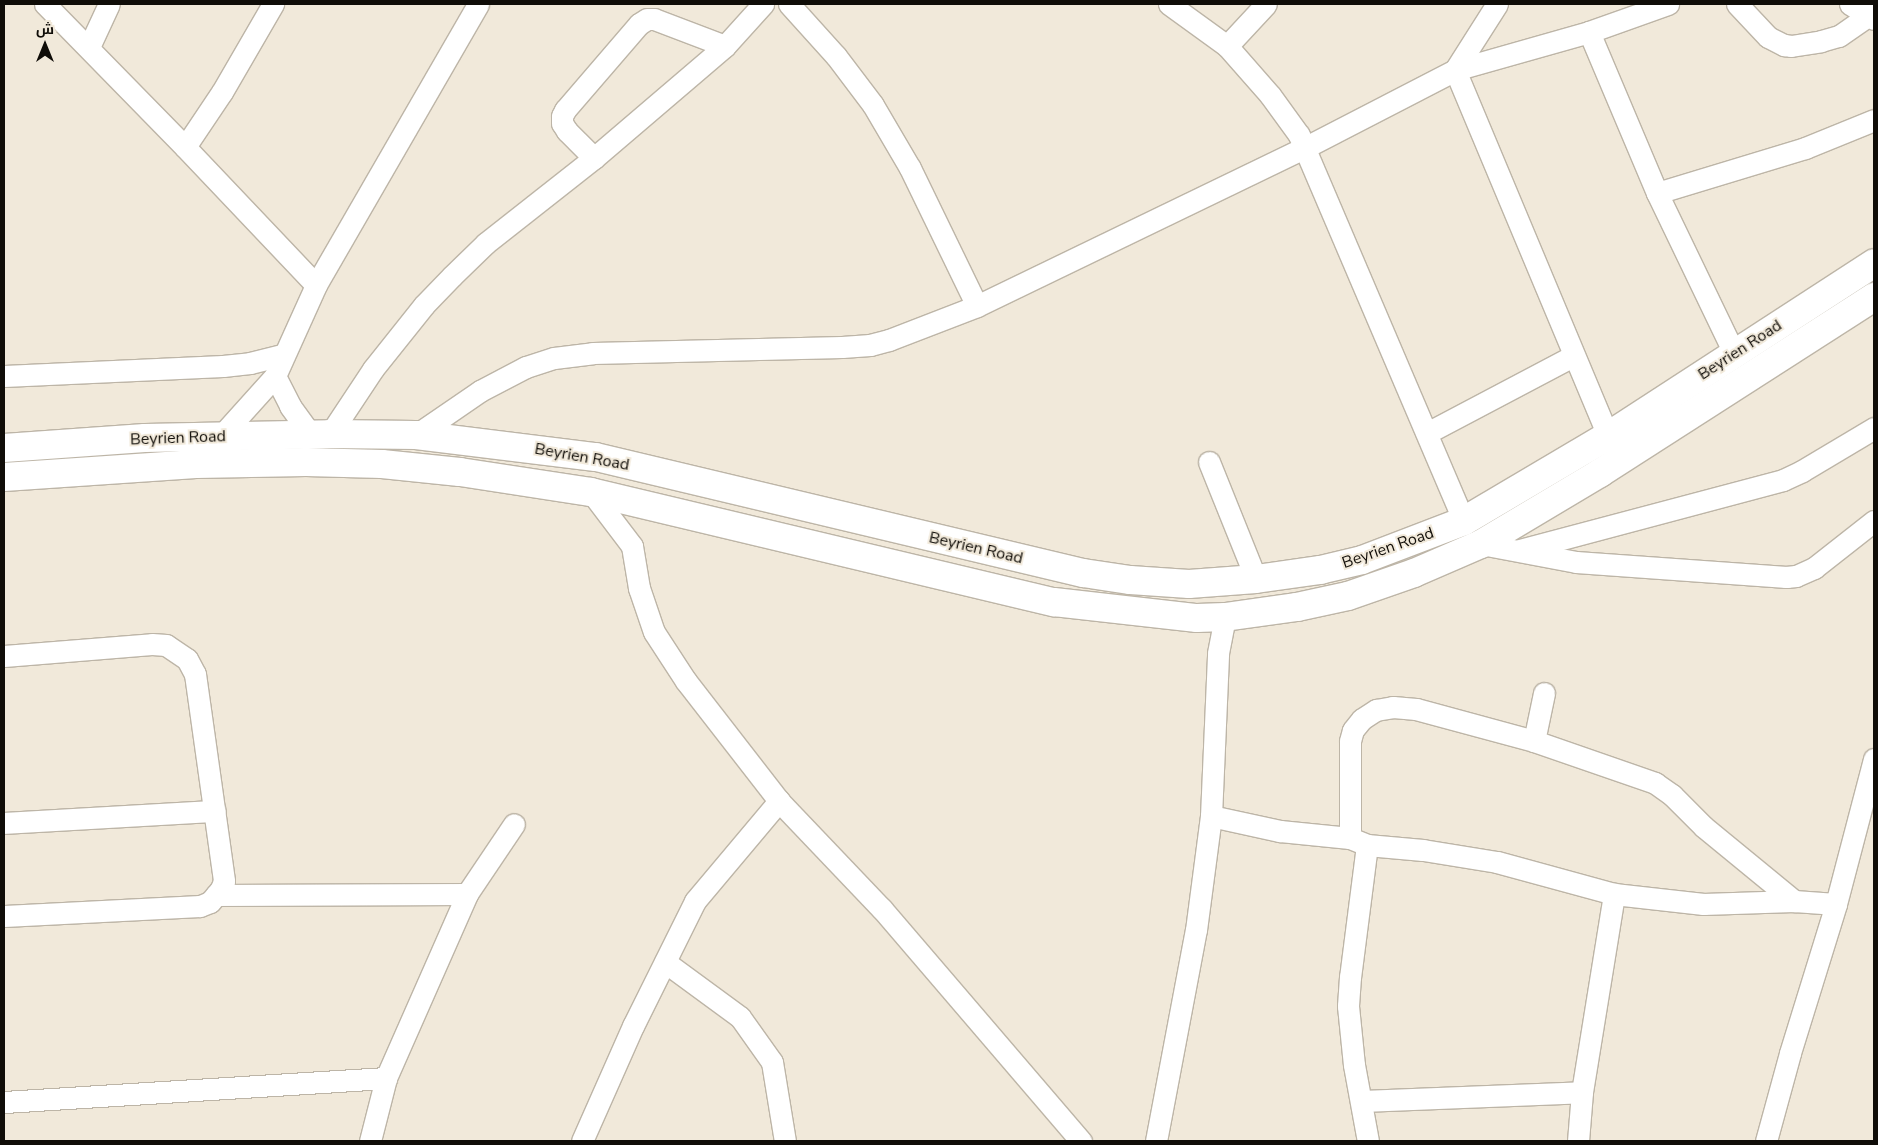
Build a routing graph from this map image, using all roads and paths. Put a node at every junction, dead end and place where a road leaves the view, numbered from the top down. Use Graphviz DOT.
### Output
graph roads {
  1 [pos="45,4"];
  2 [pos="109,4"];
  3 [pos="273,4"];
  4 [pos="478,4"];
  5 [pos="762,4"];
  6 [pos="789,4"];
  7 [pos="1169,4"];
  8 [pos="1266,4"];
  9 [pos="1497,4"];
  10 [pos="1668,4"];
  11 [pos="1737,4"];
  12 [pos="1850,4"];
  13 [pos="1871,13"];
  14 [pos="1590,32"];
  15 [pos="725,46"];
  16 [pos="1227,46"];
  17 [pos="89,47"];
  18 [pos="1455,70"];
  19 [pos="1874,120"];
  20 [pos="185,147"];
  21 [pos="1306,147"];
  22 [pos="594,158"];
  23 [pos="1657,193"];
  24 [pos="1874,263"];
  25 [pos="316,285"];
  26 [pos="1874,297"];
  27 [pos="976,306"];
  28 [pos="1734,353"];
  29 [pos="282,355"];
  30 [pos="1573,356"];
  31 [pos="4,376"];
  32 [pos="275,376"];
  33 [pos="1874,428"];
  34 [pos="1427,433"];
  35 [pos="320,434"];
  36 [pos="416,435"];
  37 [pos="221,436"];
  38 [pos="1608,436"];
  39 [pos="4,448"];
  40 [pos="1209,462"];
  41 [pos="4,477"];
  42 [pos="591,492"];
  43 [pos="1464,521"];
  44 [pos="1874,521"];
  45 [pos="1481,544"];
  46 [pos="1514,551"];
  47 [pos="1256,579"];
  48 [pos="1225,617"];
  49 [pos="1197,618"];
  50 [pos="1218,653"];
  51 [pos="4,656"];
  52 [pos="1544,693"];
  53 [pos="1534,741"];
  54 [pos="1874,759"];
  55 [pos="779,801"];
  56 [pos="215,811"];
  57 [pos="1211,816"];
  58 [pos="4,823"];
  59 [pos="514,824"];
  60 [pos="1359,842"];
  61 [pos="467,894"];
  62 [pos="1614,894"];
  63 [pos="216,895"];
  64 [pos="1794,900"];
  65 [pos="1836,904"];
  66 [pos="4,916"];
  67 [pos="665,962"];
  68 [pos="386,1078"];
  69 [pos="1582,1092"];
  70 [pos="1362,1101"];
  71 [pos="4,1102"];
  72 [pos="370,1141"];
  73 [pos="582,1141"];
  74 [pos="786,1141"];
  75 [pos="1081,1141"];
  76 [pos="1156,1141"];
  77 [pos="1368,1141"];
  78 [pos="1578,1141"];
  79 [pos="1766,1141"];
  1 -- 17 [label="street"];
  2 -- 17 [label="street"];
  3 -- 20 [label="street"];
  4 -- 25 [label="street"];
  5 -- 15 [label="street"];
  6 -- 27 [label="street"];
  7 -- 16 [label="street"];
  8 -- 16 [label="street"];
  9 -- 18 [label="street"];
  10 -- 14 [label="street"];
  11 -- 13 [label="street"];
  12 -- 13 [label="street"];
  14 -- 18 [label="street"];
  14 -- 23 [label="street"];
  15 -- 22 [label="street"];
  15 -- 22 [label="street"];
  16 -- 21 [label="street"];
  17 -- 20 [label="street"];
  18 -- 21 [label="street"];
  18 -- 30 [label="street"];
  19 -- 23 [label="street"];
  20 -- 25 [label="street"];
  21 -- 27 [label="street"];
  21 -- 34 [label="street"];
  22 -- 35 [label="street"];
  23 -- 28 [label="street"];
  24 -- 28 [label="main road, Beyrien Road"];
  25 -- 29 [label="street"];
  26 -- 45 [label="main road, Beyrien Road"];
  27 -- 36 [label="street"];
  28 -- 38 [label="main road, Beyrien Road"];
  29 -- 31 [label="street"];
  29 -- 32 [label="street"];
  30 -- 34 [label="street"];
  30 -- 38 [label="street"];
  32 -- 35 [label="street"];
  32 -- 37 [label="street"];
  33 -- 46 [label="street"];
  34 -- 43 [label="street"];
  35 -- 36 [label="main road, Beyrien Road"];
  35 -- 37 [label="main road, Beyrien Road"];
  36 -- 47 [label="main road, Beyrien Road"];
  37 -- 39 [label="main road, Beyrien Road"];
  38 -- 43 [label="main road, Beyrien Road"];
  40 -- 47 [label="street"];
  41 -- 42 [label="main road, Beyrien Road"];
  42 -- 49 [label="main road, Beyrien Road"];
  42 -- 55 [label="street"];
  43 -- 47 [label="main road, Beyrien Road"];
  44 -- 46 [label="street"];
  45 -- 46 [label="street"];
  45 -- 48 [label="main road, Beyrien Road"];
  48 -- 49 [label="main road, Beyrien Road"];
  48 -- 50 [label="street"];
  49 -- 50 [label="street"];
  50 -- 57 [label="street"];
  51 -- 56 [label="street"];
  52 -- 53 [label="street"];
  53 -- 60 [label="street"];
  53 -- 64 [label="street"];
  54 -- 65 [label="street"];
  55 -- 67 [label="street"];
  55 -- 75 [label="street"];
  56 -- 58 [label="street"];
  56 -- 63 [label="street"];
  57 -- 60 [label="street"];
  57 -- 76 [label="street"];
  59 -- 61 [label="street"];
  60 -- 62 [label="street"];
  60 -- 70 [label="street"];
  61 -- 63 [label="street"];
  61 -- 68 [label="street"];
  62 -- 64 [label="street"];
  62 -- 69 [label="street"];
  63 -- 66 [label="street"];
  64 -- 65 [label="street"];
  65 -- 79 [label="street"];
  67 -- 73 [label="street"];
  67 -- 74 [label="street"];
  68 -- 71 [label="street"];
  68 -- 72 [label="street"];
  69 -- 70 [label="street"];
  69 -- 78 [label="street"];
  70 -- 77 [label="street"];
}
